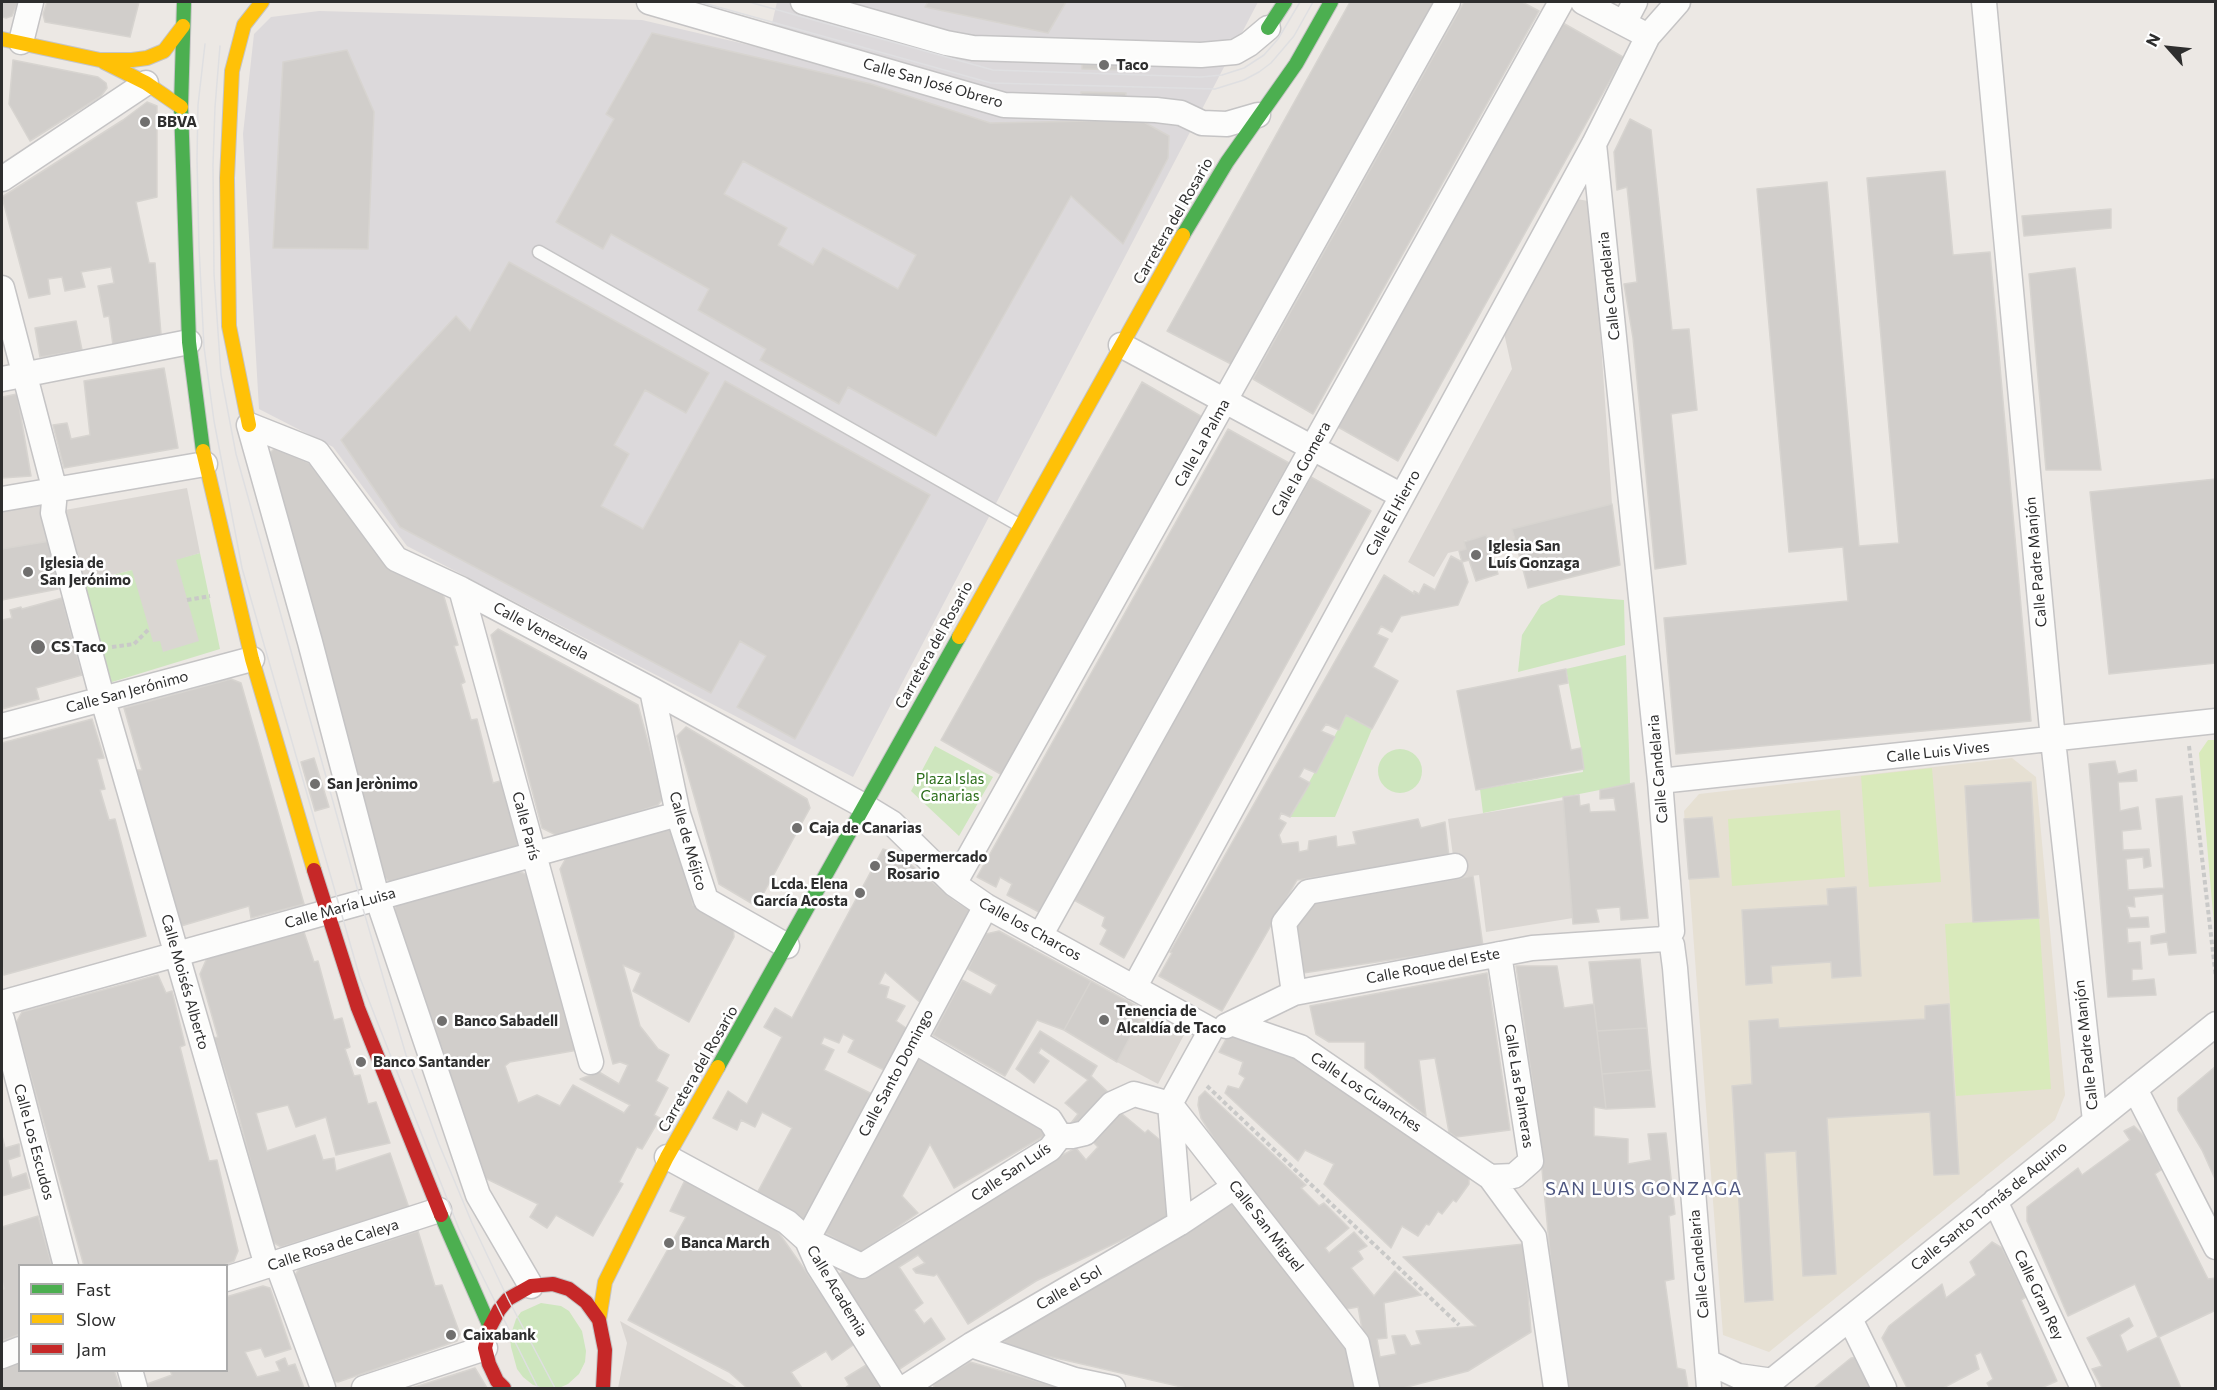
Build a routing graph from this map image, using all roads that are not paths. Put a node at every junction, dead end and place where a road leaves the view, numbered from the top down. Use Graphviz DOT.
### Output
graph roads {
  1 [pos="31,2"];
  2 [pos="184,2"];
  3 [pos="262,2"];
  4 [pos="649,2"];
  5 [pos="803,2"];
  6 [pos="1285,2"];
  7 [pos="1331,2"];
  8 [pos="1448,2"];
  9 [pos="1561,2"];
  10 [pos="1583,2"];
  11 [pos="1635,2"];
  12 [pos="1678,2"];
  13 [pos="1984,2"];
  14 [pos="1624,23"];
  15 [pos="183,26"];
  16 [pos="1268,28"];
  17 [pos="1648,36"];
  18 [pos="11,40"];
  19 [pos="100,60"];
  20 [pos="146,83"];
  21 [pos="181,106"];
  22 [pos="1258,115"];
  23 [pos="1594,144"];
  24 [pos="2,179"];
  25 [pos="539,252"];
  26 [pos="2,288"];
  27 [pos="189,342"];
  28 [pos="1121,345"];
  29 [pos="13,377"];
  30 [pos="1226,401"];
  31 [pos="249,426"];
  32 [pos="1312,448"];
  33 [pos="205,464"];
  34 [pos="55,491"];
  35 [pos="1402,496"];
  36 [pos="2,500"];
  37 [pos="1019,525"];
  38 [pos="461,589"];
  39 [pos="252,659"];
  40 [pos="652,690"];
  41 [pos="104,698"];
  42 [pos="2216,721"];
  43 [pos="2,726"];
  44 [pos="2053,740"];
  45 [pos="1660,782"];
  46 [pos="864,806"];
  47 [pos="678,814"];
  48 [pos="534,855"];
  49 [pos="1455,866"];
  50 [pos="954,884"];
  51 [pos="377,897"];
  52 [pos="986,906"];
  53 [pos="327,913"];
  54 [pos="1040,936"];
  55 [pos="1664,939"];
  56 [pos="787,946"];
  57 [pos="177,952"];
  58 [pos="1499,954"];
  59 [pos="1134,988"];
  60 [pos="1287,996"];
  61 [pos="2,1003"];
  62 [pos="2,1019"];
  63 [pos="2216,1024"];
  64 [pos="1222,1027"];
  65 [pos="1278,1038"];
  66 [pos="914,1041"];
  67 [pos="591,1062"];
  68 [pos="2135,1089"];
  69 [pos="1170,1104"];
  70 [pos="2095,1122"];
  71 [pos="1060,1136"];
  72 [pos="667,1157"];
  73 [pos="1490,1177"];
  74 [pos="1234,1187"];
  75 [pos="1995,1202"];
  76 [pos="439,1210"];
  77 [pos="1180,1223"];
  78 [pos="807,1240"];
  79 [pos="2216,1247"];
  80 [pos="65,1264"];
  81 [pos="272,1265"];
  82 [pos="228,1278"];
  83 [pos="531,1286"];
  84 [pos="1850,1319"];
  85 [pos="599,1320"];
  86 [pos="487,1337"];
  87 [pos="971,1345"];
  88 [pos="18,1350"];
  89 [pos="2,1356"];
  90 [pos="1708,1362"];
  91 [pos="603,1370"];
  92 [pos="130,1372"];
  93 [pos="1075,1384"];
  94 [pos="1768,1385"];
  95 [pos="135,1389"];
  96 [pos="323,1389"];
  97 [pos="364,1389"];
  98 [pos="504,1389"];
  99 [pos="591,1389"];
  100 [pos="603,1389"];
  101 [pos="896,1389"];
  102 [pos="904,1389"];
  103 [pos="1113,1389"];
  104 [pos="1366,1389"];
  105 [pos="1556,1389"];
  106 [pos="1709,1389"];
  107 [pos="1884,1389"];
  108 [pos="2083,1389"];
  1 -- 18 [label="street"];
  2 -- 15 [label="main road"];
  3 -- 31 [label="main road"];
  4 -- 22 [label="street, Calle San José Obrero"];
  5 -- 16 [label="street"];
  6 -- 16 [label="main road"];
  7 -- 22 [label="main road, Carretera del Rosario"];
  8 -- 30 [label="street, Calle La Palma"];
  9 -- 32 [label="street, Calle la Gomera"];
  10 -- 14 [label="street"];
  11 -- 14 [label="street"];
  12 -- 17 [label="street, Calle El Hierro"];
  13 -- 44 [label="street, Calle Padre Manjón"];
  14 -- 17 [label="street"];
  15 -- 19 [label="main road"];
  15 -- 21 [label="main road"];
  17 -- 23 [label="street, Calle El Hierro"];
  18 -- 19 [label="main road"];
  19 -- 20 [label="main road"];
  20 -- 21 [label="main road"];
  20 -- 24 [label="street"];
  21 -- 27 [label="main road"];
  22 -- 28 [label="main road, Carretera del Rosario"];
  23 -- 35 [label="street, Calle El Hierro"];
  23 -- 45 [label="street, Calle Candelaria"];
  25 -- 37 [label="lane"];
  26 -- 29 [label="street, Calle Moisés Alberto"];
  27 -- 29 [label="street"];
  27 -- 33 [label="main road"];
  28 -- 30 [label="street"];
  28 -- 37 [label="main road, Carretera del Rosario"];
  29 -- 34 [label="street, Calle Moisés Alberto"];
  30 -- 32 [label="street"];
  30 -- 50 [label="street, Calle La Palma"];
  31 -- 38 [label="street, Calle Venezuela"];
  31 -- 51 [label="street"];
  32 -- 35 [label="street"];
  32 -- 54 [label="street, Calle la Gomera"];
  33 -- 34 [label="street"];
  33 -- 39 [label="main road"];
  34 -- 36 [label="street"];
  34 -- 41 [label="street, Calle Moisés Alberto"];
  35 -- 59 [label="street, Calle El Hierro"];
  37 -- 46 [label="main road, Carretera del Rosario"];
  38 -- 40 [label="street, Calle Venezuela"];
  38 -- 48 [label="street, Calle París"];
  39 -- 41 [label="street, Calle San Jerónimo"];
  39 -- 53 [label="main road"];
  40 -- 46 [label="street, Calle Venezuela"];
  40 -- 47 [label="street, Calle de Méjico"];
  41 -- 43 [label="street, Calle San Jerónimo"];
  41 -- 57 [label="street, Calle Moisés Alberto"];
  42 -- 44 [label="street, Calle Luis Vives"];
  44 -- 45 [label="street, Calle Luis Vives"];
  44 -- 70 [label="street, Calle Padre Manjón"];
  45 -- 55 [label="street, Calle Candelaria"];
  46 -- 50 [label="street, Calle los Charcos"];
  46 -- 56 [label="main road, Carretera del Rosario"];
  47 -- 48 [label="street, Calle María Luisa"];
  47 -- 56 [label="street, Calle de Méjico"];
  48 -- 51 [label="street, Calle María Luisa"];
  48 -- 67 [label="street, Calle París"];
  49 -- 60 [label="street"];
  50 -- 52 [label="street, Calle los Charcos"];
  51 -- 53 [label="street, Calle María Luisa"];
  51 -- 83 [label="street"];
  52 -- 54 [label="street, Calle los Charcos"];
  52 -- 66 [label="street, Calle Santo Domingo"];
  53 -- 57 [label="street, Calle María Luisa"];
  53 -- 76 [label="main road"];
  54 -- 59 [label="street, Calle los Charcos"];
  55 -- 58 [label="street, Calle Roque del Este"];
  55 -- 90 [label="street, Calle Candelaria"];
  56 -- 72 [label="main road, Carretera del Rosario"];
  57 -- 61 [label="street, Calle María Luisa"];
  57 -- 81 [label="street, Calle Moisés Alberto"];
  58 -- 60 [label="street, Calle Roque del Este"];
  58 -- 73 [label="street, Calle Las Palmeras"];
  59 -- 64 [label="street, Calle los Charcos"];
  60 -- 64 [label="street, Calle Roque del Este"];
  60 -- 65 [label="street"];
  62 -- 80 [label="street, Calle Los Escudos"];
  63 -- 68 [label="street, Calle Santo Tomás de Aquino"];
  64 -- 65 [label="street, Calle Los Guanches"];
  64 -- 69 [label="street"];
  65 -- 73 [label="street, Calle Los Guanches"];
  66 -- 71 [label="street, Calle San Luís"];
  66 -- 78 [label="street, Calle Santo Domingo"];
  68 -- 70 [label="street, Calle Santo Tomás de Aquino"];
  68 -- 79 [label="street"];
  69 -- 71 [label="street"];
  69 -- 74 [label="street, Calle San Miguel"];
  69 -- 77 [label="street"];
  70 -- 75 [label="street, Calle Santo Tomás de Aquino"];
  71 -- 78 [label="street, Calle San Luís"];
  72 -- 78 [label="street, Calle Academia"];
  72 -- 85 [label="main road, Carretera del Rosario"];
  73 -- 105 [label="street"];
  74 -- 77 [label="street, Calle el Sol"];
  74 -- 104 [label="street, Calle San Miguel"];
  75 -- 84 [label="street, Calle Santo Tomás de Aquino"];
  75 -- 108 [label="street, Calle Gran Rey"];
  76 -- 81 [label="street, Calle Rosa de Caleya"];
  76 -- 86 [label="main road"];
  77 -- 87 [label="street, Calle el Sol"];
  78 -- 101 [label="street, Calle Academia"];
  81 -- 82 [label="street, Calle Rosa de Caleya"];
  81 -- 96 [label="street, Calle Moisés Alberto"];
  83 -- 85 [label="main road"];
  83 -- 86 [label="main road"];
  84 -- 94 [label="street, Calle Santo Tomás de Aquino"];
  84 -- 107 [label="street"];
  85 -- 91 [label="main road"];
  86 -- 97 [label="street"];
  86 -- 98 [label="main road"];
  87 -- 93 [label="street"];
  87 -- 102 [label="street, Calle el Sol"];
  88 -- 89 [label="street"];
  90 -- 94 [label="street"];
  90 -- 106 [label="street, Calle Candelaria"];
  91 -- 99 [label="main road"];
  91 -- 100 [label="main road"];
  92 -- 95 [label="street"];
  93 -- 103 [label="street"];
}
